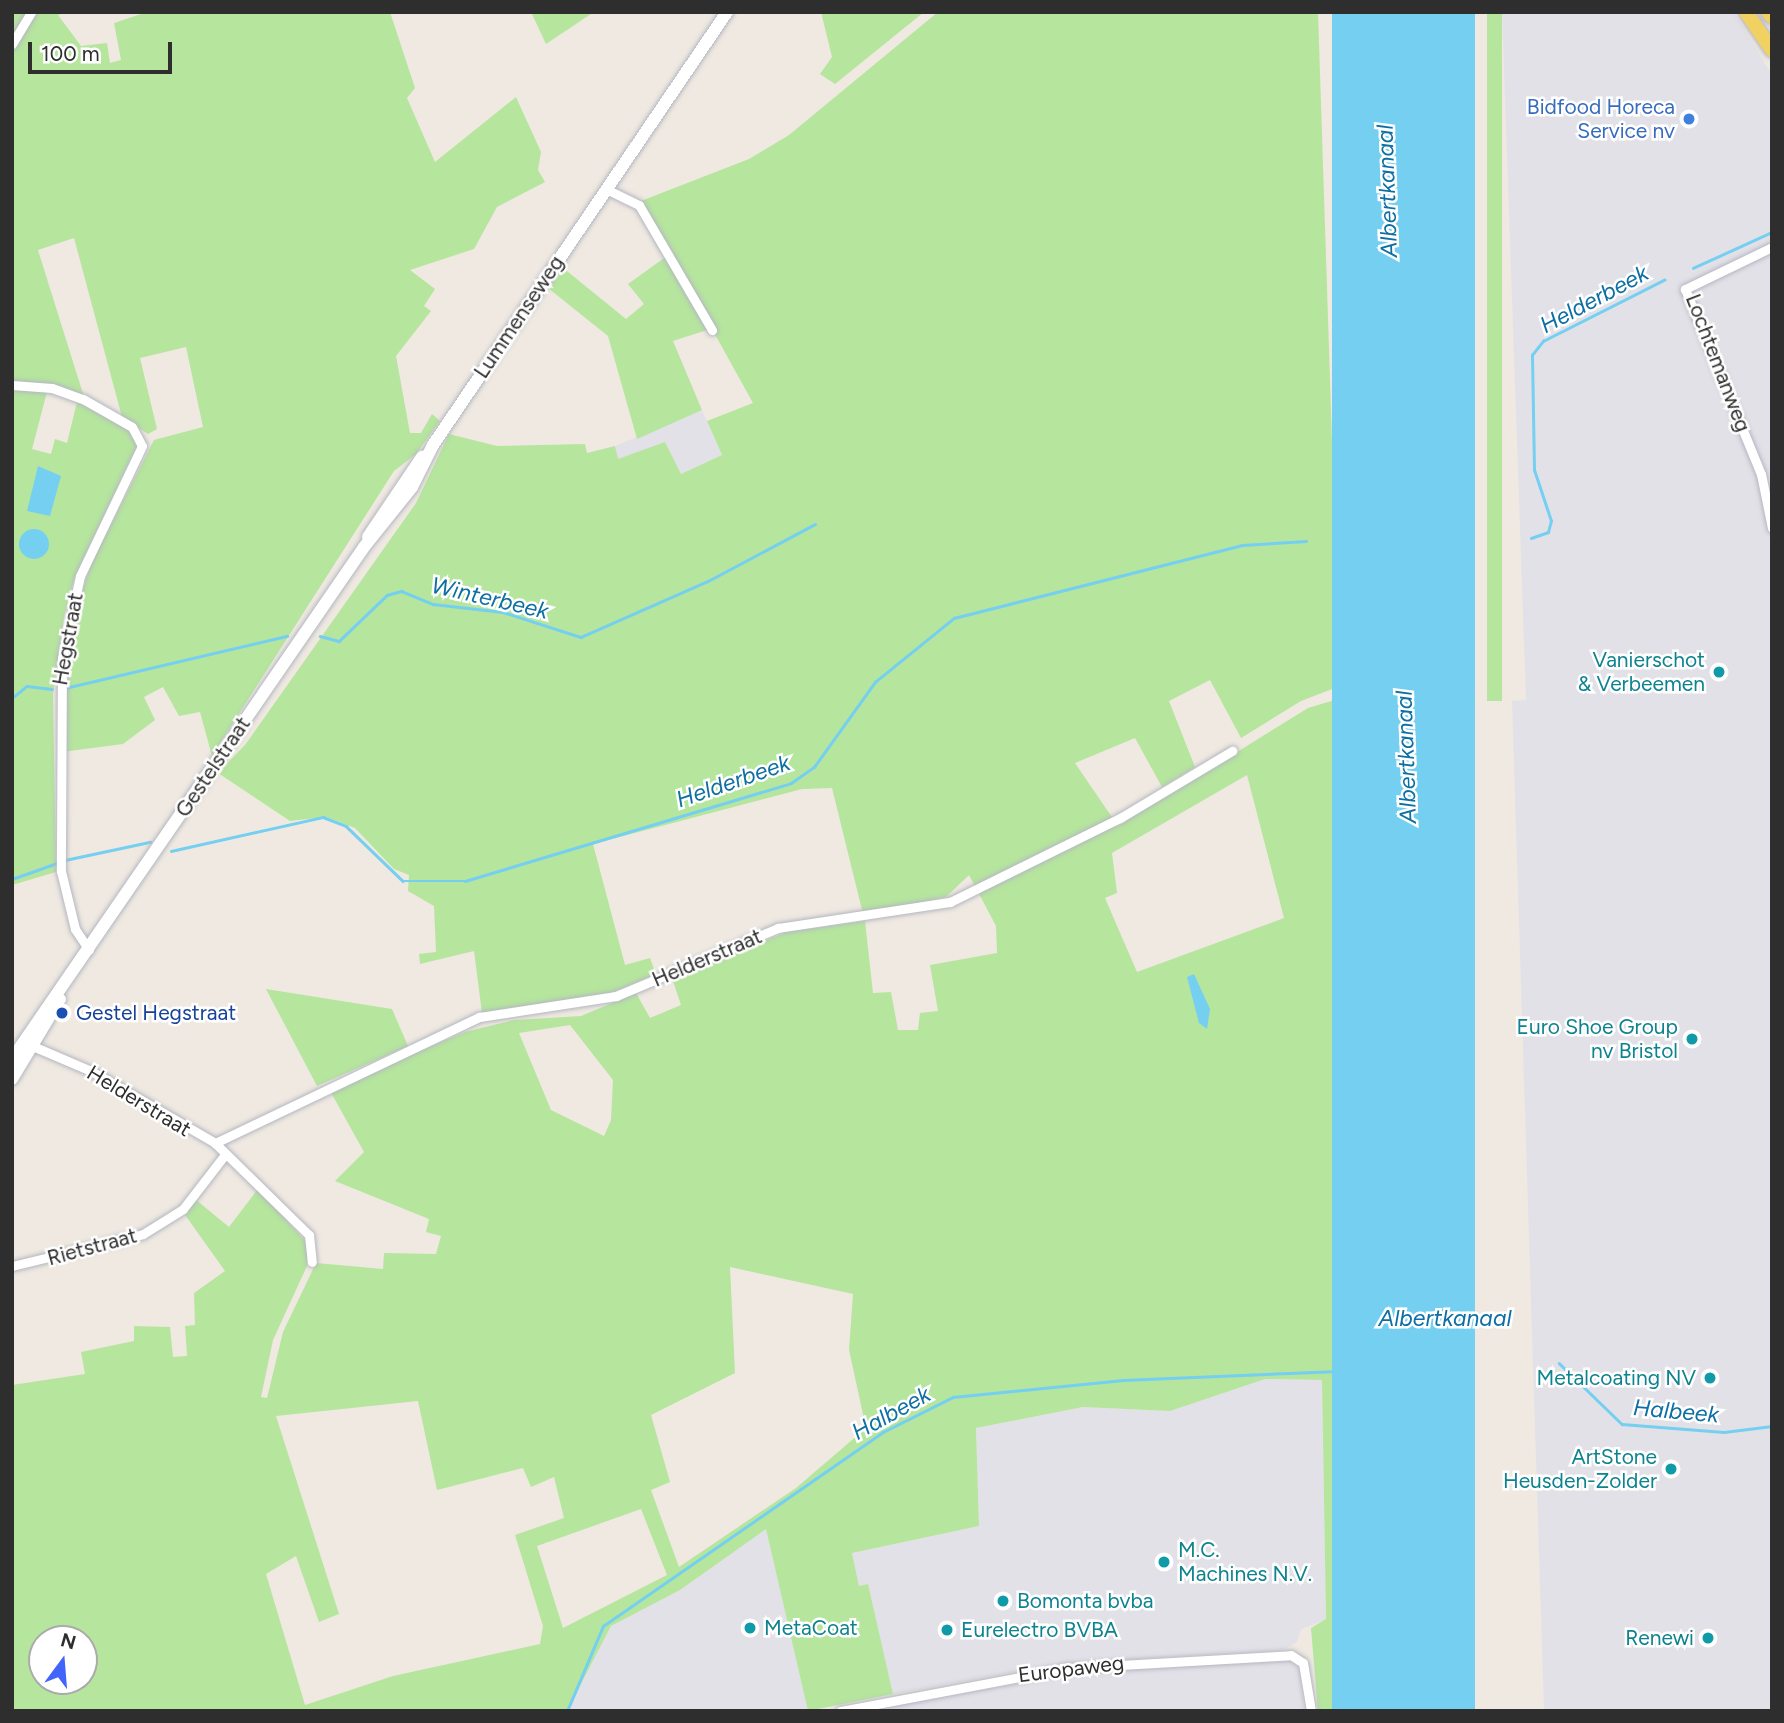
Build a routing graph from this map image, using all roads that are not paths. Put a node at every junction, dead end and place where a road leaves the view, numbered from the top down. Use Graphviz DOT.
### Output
graph roads {
  1 [pos="32,12"];
  2 [pos="727,12"];
  3 [pos="1746,12"];
  4 [pos="1768,12"];
  5 [pos="1772,17"];
  6 [pos="12,44"];
  7 [pos="1772,50"];
  8 [pos="606,189"];
  9 [pos="1772,247"];
  10 [pos="712,330"];
  11 [pos="12,385"];
  12 [pos="431,448"];
  13 [pos="1772,528"];
  14 [pos="1231,751"];
  15 [pos="89,950"];
  16 [pos="29,1045"];
  17 [pos="12,1059"];
  18 [pos="13,1077"];
  19 [pos="215,1143"];
  20 [pos="223,1157"];
  21 [pos="312,1262"];
  22 [pos="12,1266"];
  23 [pos="840,1711"];
  24 [pos="1311,1711"];
  1 -- 6 [label="street"];
  2 -- 8 [label="main road, Lummenseweg"];
  3 -- 7 [label="main road"];
  4 -- 5 [label="main road"];
  8 -- 10 [label="street"];
  8 -- 12 [label="main road, Lummenseweg"];
  9 -- 13 [label="street, Lochtemanweg"];
  11 -- 15 [label="street, Hegstraat"];
  12 -- 15 [label="main road, Gestelstraat"];
  14 -- 19 [label="street, Helderstraat"];
  15 -- 16 [label="main road, Gestelstraat"];
  16 -- 17 [label="main road, Gestelstraat"];
  16 -- 18 [label="main road, Gestelstraat"];
  16 -- 19 [label="street, Helderstraat"];
  19 -- 20 [label="street, Helderstraat"];
  20 -- 21 [label="street, Helderstraat"];
  20 -- 22 [label="street, Rietstraat"];
  23 -- 24 [label="street, Europaweg"];
}
